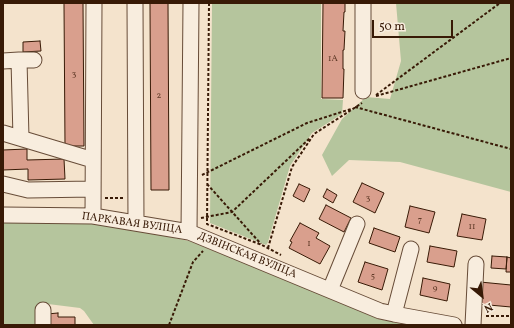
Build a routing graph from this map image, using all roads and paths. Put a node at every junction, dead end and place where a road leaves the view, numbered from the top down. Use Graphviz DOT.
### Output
graph roads {
  1 [pos="94,3"];
  2 [pos="135,3"];
  3 [pos="191,3"];
  4 [pos="209,3"];
  5 [pos="363,3"];
  6 [pos="500,3"];
  7 [pos="511,58"];
  8 [pos="19,60"];
  9 [pos="34,60"];
  10 [pos="3,61"];
  11 [pos="365,96"];
  12 [pos="355,107"];
  13 [pos="3,133"];
  14 [pos="314,134"];
  15 [pos="21,138"];
  16 [pos="511,149"];
  17 [pos="93,160"];
  18 [pos="207,172"];
  19 [pos="190,181"];
  20 [pos="3,184"];
  21 [pos="207,184"];
  22 [pos="93,189"];
  23 [pos="232,212"];
  24 [pos="3,215"];
  25 [pos="93,216"];
  26 [pos="207,218"];
  27 [pos="136,223"];
  28 [pos="357,224"];
  29 [pos="189,226"];
  30 [pos="212,242"];
  31 [pos="262,245"];
  32 [pos="268,248"];
  33 [pos="411,249"];
  34 [pos="281,255"];
  35 [pos="476,264"];
  36 [pos="330,290"];
  37 [pos="394,314"];
  38 [pos="511,316"];
  39 [pos="474,320"];
  40 [pos="169,325"];
  41 [pos="454,325"];
  1 -- 17 [label="street"];
  2 -- 27 [label="street"];
  3 -- 19 [label="street, ДЗВІНСКАЯ ВУЛІЦА"];
  4 -- 18 [label="path"];
  5 -- 11 [label="street"];
  6 -- 7 [label="path"];
  8 -- 9 [label="street"];
  8 -- 10 [label="street"];
  8 -- 15 [label="street"];
  11 -- 12 [label="path"];
  12 -- 14 [label="path"];
  12 -- 16 [label="path"];
  12 -- 18 [label="path"];
  13 -- 15 [label="street"];
  14 -- 23 [label="path"];
  14 -- 32 [label="path"];
  15 -- 17 [label="street"];
  17 -- 22 [label="street"];
  18 -- 19 [label="path"];
  18 -- 21 [label="path"];
  19 -- 29 [label="street, ДЗВІНСКАЯ ВУЛІЦА"];
  20 -- 22 [label="street"];
  21 -- 23 [label="path"];
  21 -- 26 [label="path"];
  22 -- 25 [label="street"];
  23 -- 26 [label="path"];
  23 -- 31 [label="path"];
  24 -- 25 [label="street, ПАРКАВАЯ ВУЛІЦА"];
  25 -- 27 [label="street, ПАРКАВАЯ ВУЛІЦА"];
  26 -- 29 [label="path"];
  26 -- 31 [label="path"];
  27 -- 29 [label="street, ПАРКАВАЯ ВУЛІЦА"];
  28 -- 36 [label="street"];
  29 -- 30 [label="street, ДЗВІНСКАЯ ВУЛІЦА"];
  30 -- 36 [label="street, ДЗВІНСКАЯ ВУЛІЦА"];
  30 -- 40 [label="path"];
  31 -- 32 [label="path"];
  32 -- 34 [label="path"];
  33 -- 37 [label="street"];
  35 -- 39 [label="street"];
  36 -- 37 [label="street, ДЗВІНСКАЯ ВУЛІЦА"];
  37 -- 41 [label="street, ДЗВІНСКАЯ ВУЛІЦА"];
  38 -- 39 [label="path"];
}
